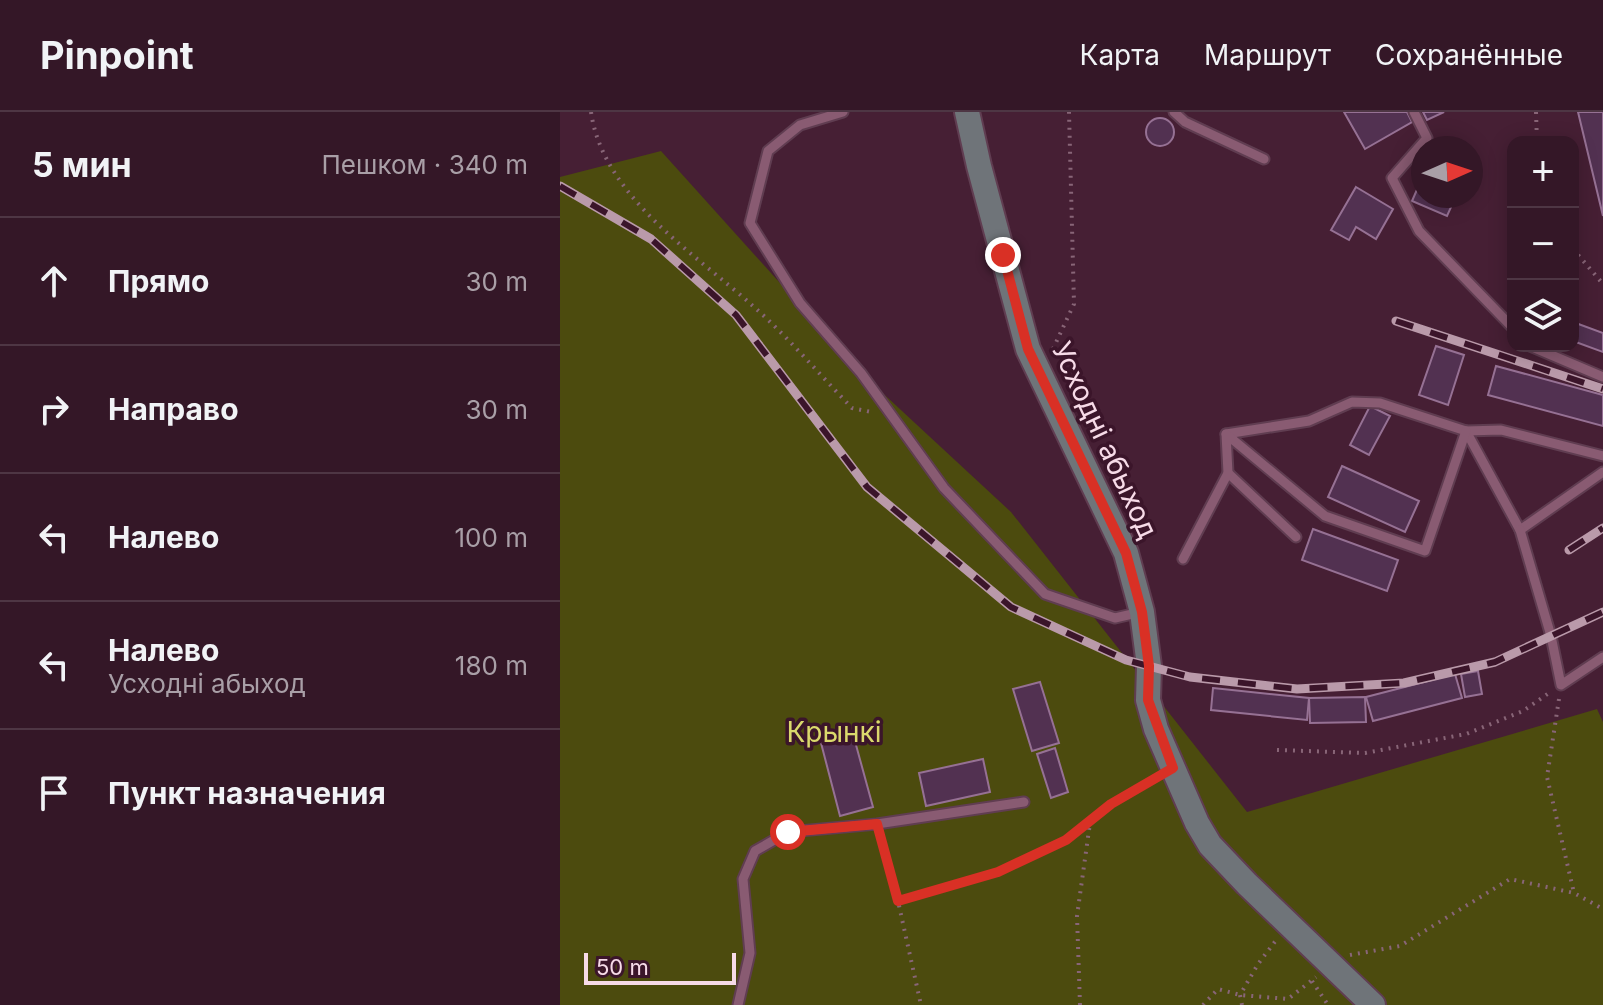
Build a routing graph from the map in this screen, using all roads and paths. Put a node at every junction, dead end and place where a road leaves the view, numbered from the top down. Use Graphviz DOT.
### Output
graph roads {
  1 [pos="591,112"];
  2 [pos="843,112"];
  3 [pos="967,112"];
  4 [pos="1069,112"];
  5 [pos="1174,112"];
  6 [pos="1414,112"];
  7 [pos="1536,112"];
  8 [pos="1537,136"];
  9 [pos="1264,159"];
  10 [pos="1579,256"];
  11 [pos="1603,284"];
  12 [pos="1507,322"];
  13 [pos="1544,352"];
  14 [pos="1048,358"];
  15 [pos="1603,377"];
  16 [pos="893,417"];
  17 [pos="1466,431"];
  18 [pos="1226,434"];
  19 [pos="1603,456"];
  20 [pos="1603,472"];
  21 [pos="1228,473"];
  22 [pos="1520,530"];
  23 [pos="1296,537"];
  24 [pos="1183,559"];
  25 [pos="1142,612"];
  26 [pos="1603,657"];
  27 [pos="1561,685"];
  28 [pos="1277,750"];
  29 [pos="1173,768"];
  30 [pos="1024,802"];
  31 [pos="1090,821"];
  32 [pos="877,824"];
  33 [pos="1574,893"];
  34 [pos="898,901"];
  35 [pos="1603,909"];
  36 [pos="1288,924"];
  37 [pos="1321,973"];
  38 [pos="1240,995"];
  39 [pos="738,1005"];
  40 [pos="921,1005"];
  41 [pos="1080,1005"];
  42 [pos="1203,1005"];
  43 [pos="1242,1005"];
  44 [pos="1328,1005"];
  45 [pos="1373,1005"];
  1 -- 16 [label="path"];
  2 -- 16 [label="lane"];
  3 -- 25 [label="main road, Усходні абыход"];
  4 -- 14 [label="path"];
  5 -- 9 [label="lane"];
  6 -- 12 [label="lane"];
  7 -- 8 [label="path"];
  10 -- 11 [label="path"];
  13 -- 15 [label="lane"];
  16 -- 25 [label="lane"];
  17 -- 18 [label="lane"];
  17 -- 18 [label="lane"];
  17 -- 19 [label="lane"];
  17 -- 22 [label="lane"];
  18 -- 21 [label="lane"];
  20 -- 22 [label="lane"];
  21 -- 23 [label="lane"];
  21 -- 24 [label="lane"];
  22 -- 27 [label="lane"];
  25 -- 29 [label="main road, Усходні абыход"];
  26 -- 27 [label="lane"];
  27 -- 28 [label="path"];
  27 -- 33 [label="path"];
  29 -- 31 [label="path"];
  29 -- 36 [label="main road, Усходні абыход"];
  30 -- 32 [label="lane"];
  31 -- 34 [label="path"];
  31 -- 41 [label="path"];
  32 -- 34 [label="path"];
  32 -- 39 [label="lane"];
  33 -- 35 [label="path"];
  33 -- 37 [label="path"];
  34 -- 40 [label="path"];
  36 -- 37 [label="main road, Усходні абыход"];
  36 -- 38 [label="path"];
  37 -- 38 [label="path"];
  37 -- 44 [label="path"];
  37 -- 45 [label="main road, Усходні абыход"];
  38 -- 42 [label="path"];
  38 -- 43 [label="path"];
}
